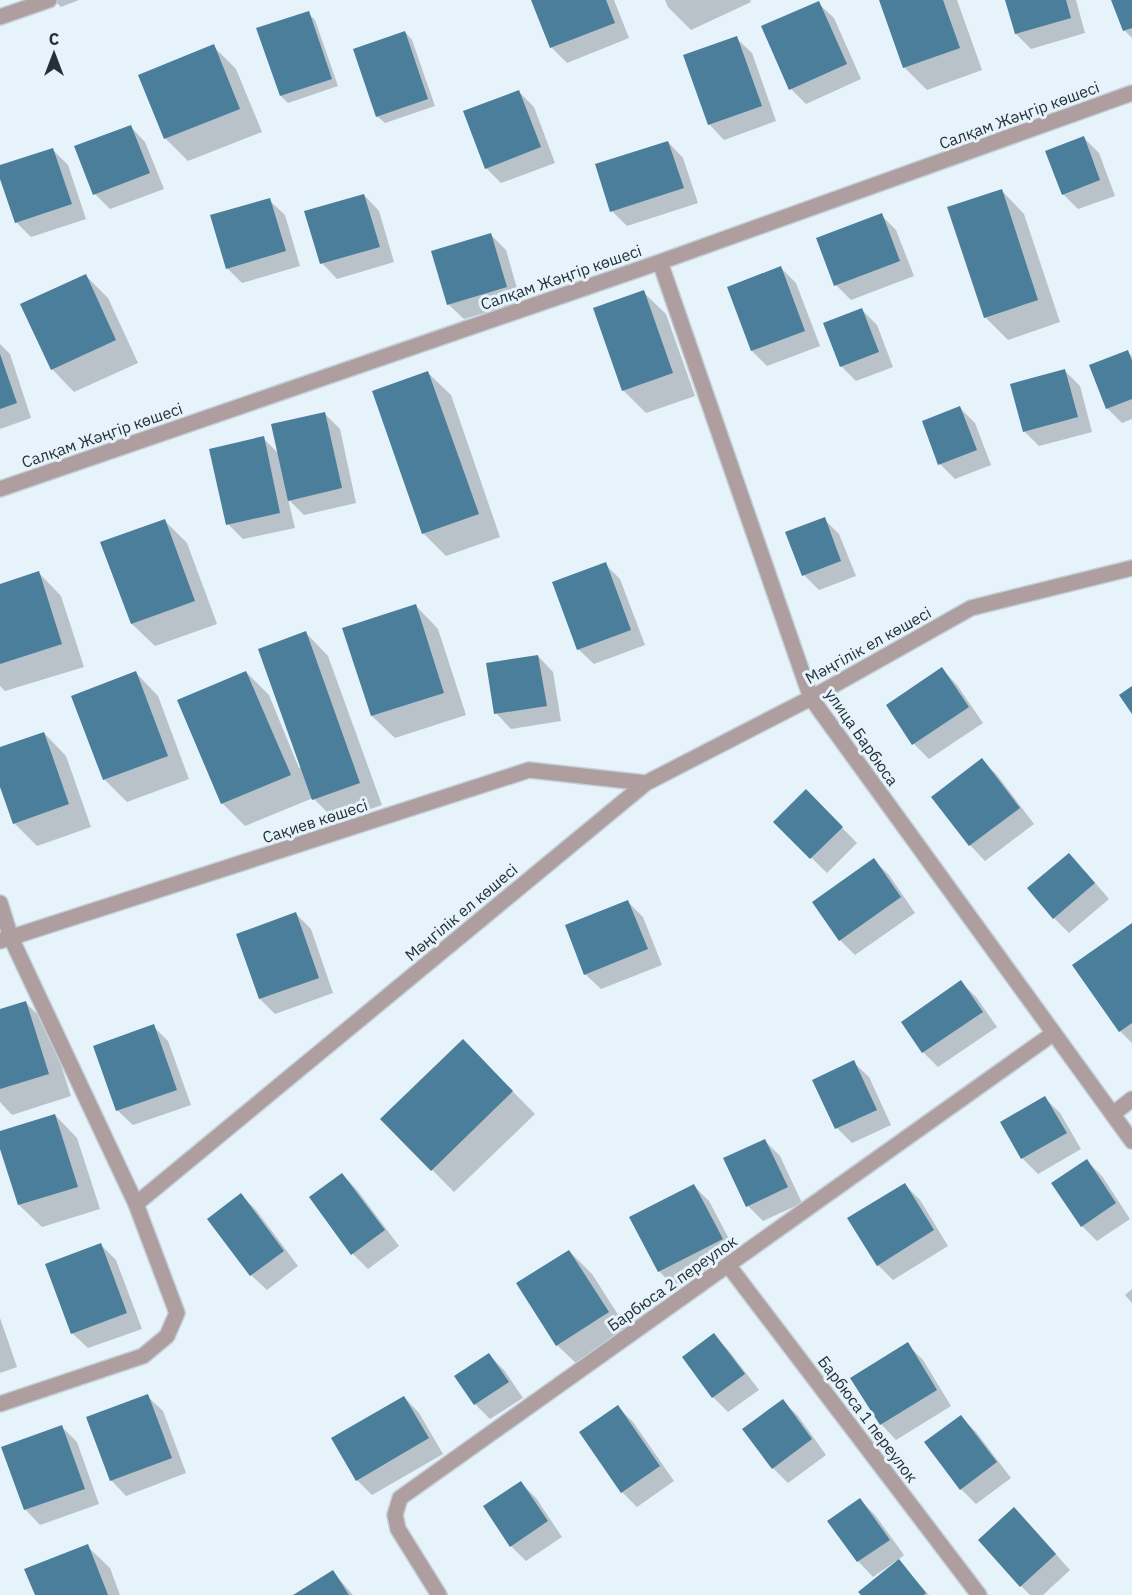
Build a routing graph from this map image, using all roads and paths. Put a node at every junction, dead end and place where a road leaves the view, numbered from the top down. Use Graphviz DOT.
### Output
graph roads {
  1 [pos="49,0"];
  2 [pos="0,17"];
  3 [pos="1132,93"];
  4 [pos="660,262"];
  5 [pos="0,489"];
  6 [pos="1132,568"];
  7 [pos="811,698"];
  8 [pos="646,783"];
  9 [pos="0,903"];
  10 [pos="5,940"];
  11 [pos="1054,1033"];
  12 [pos="1132,1099"];
  13 [pos="1113,1114"];
  14 [pos="1132,1141"];
  15 [pos="136,1204"];
  16 [pos="728,1265"];
  17 [pos="0,1404"];
  18 [pos="439,1595"];
  19 [pos="979,1595"];
  1 -- 2 [label="street"];
  3 -- 4 [label="street, Салқам Жәңгір көшесі"];
  4 -- 5 [label="street, Салқам Жәңгір көшесі"];
  4 -- 7 [label="street, улица Барбюса"];
  6 -- 7 [label="street, Мәңгілік ел көшесі"];
  7 -- 8 [label="street, Мәңгілік ел көшесі"];
  7 -- 11 [label="street, улица Барбюса"];
  8 -- 10 [label="street, Сақиев көшесі"];
  8 -- 15 [label="street, Мәңгілік ел көшесі"];
  9 -- 10 [label="street"];
  10 -- 15 [label="street"];
  11 -- 13 [label="street, улица Барбюса"];
  11 -- 16 [label="street, Барбюса 2 переулок"];
  12 -- 13 [label="street"];
  13 -- 14 [label="street, улица Барбюса"];
  15 -- 17 [label="street"];
  16 -- 18 [label="street, Барбюса 2 переулок"];
  16 -- 19 [label="street, Барбюса 1 переулок"];
}
